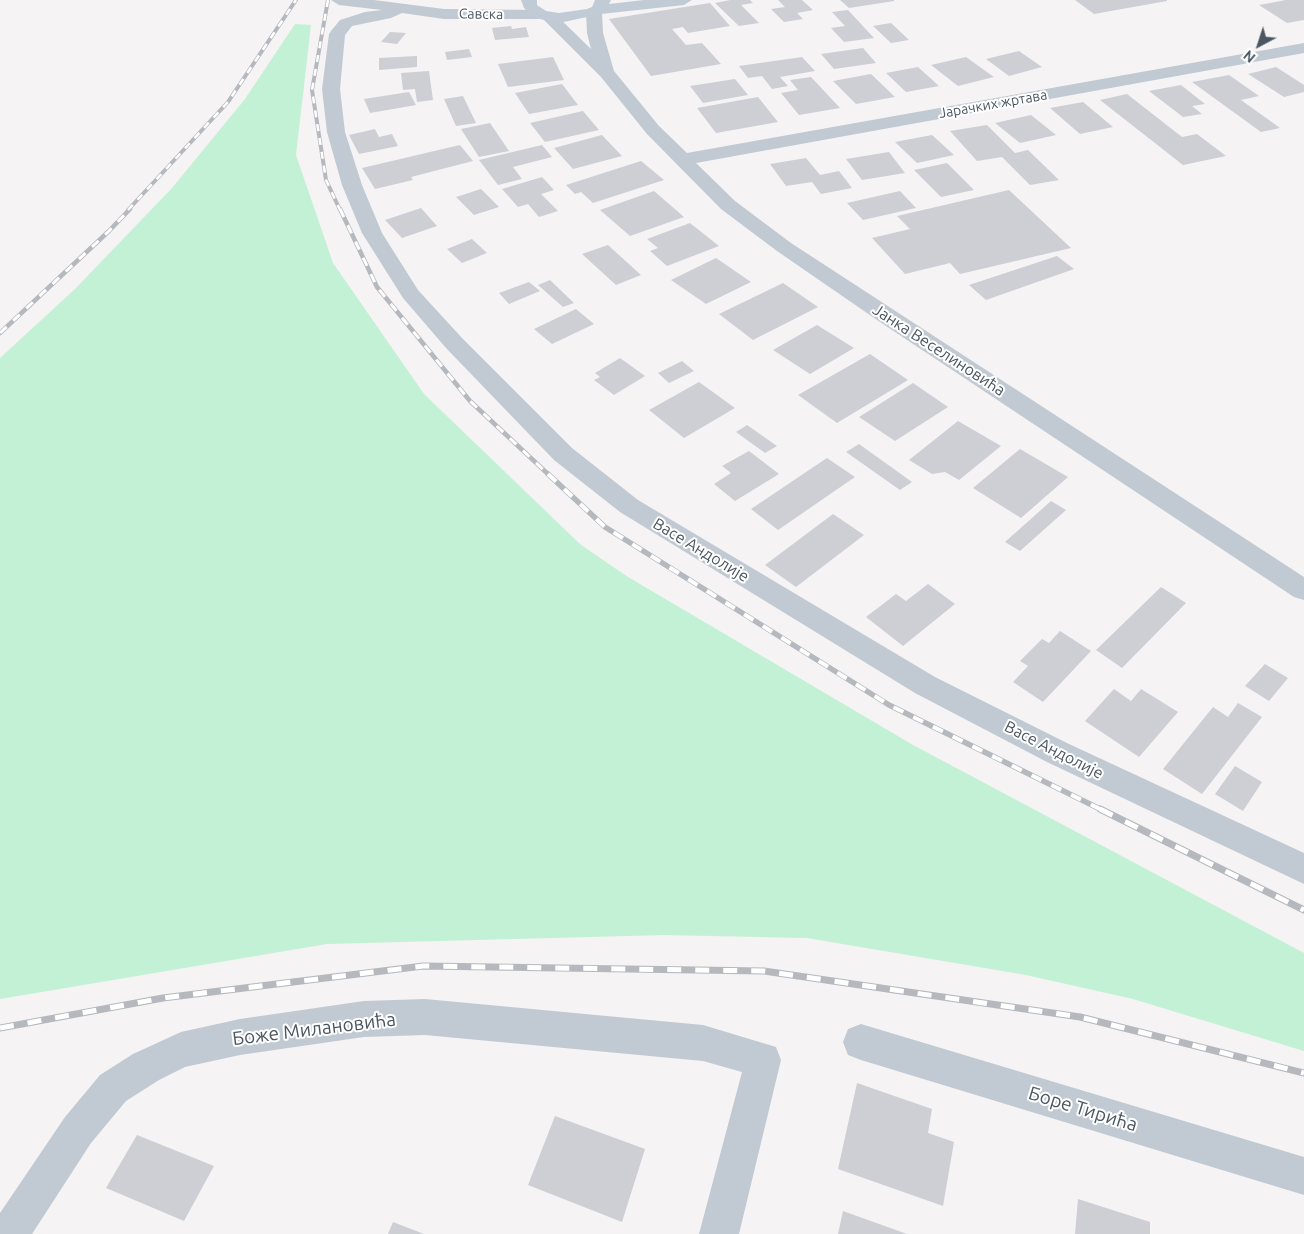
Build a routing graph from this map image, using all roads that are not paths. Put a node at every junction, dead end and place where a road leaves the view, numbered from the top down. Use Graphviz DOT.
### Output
graph roads {
  1 [pos="485,0"];
  2 [pos="529,0"];
  3 [pos="684,0"];
  4 [pos="407,6"];
  5 [pos="598,7"];
  6 [pos="342,8"];
  7 [pos="545,16"];
  8 [pos="1304,48"];
  9 [pos="607,73"];
  10 [pos="681,160"];
  11 [pos="1304,590"];
  12 [pos="1304,869"];
  13 [pos="861,1042"];
  14 [pos="1304,1176"];
  15 [pos="9,1234"];
  16 [pos="719,1234"];
  1 -- 4 [label="street, Савска"];
  2 -- 7 [label="main road"];
  3 -- 5 [label="main road"];
  4 -- 6 [label="street, Васе Андолије"];
  4 -- 7 [label="street, Савска"];
  5 -- 7 [label="main road"];
  5 -- 9 [label="street, Јанка Веселиновића"];
  6 -- 12 [label="street, Васе Андолије"];
  7 -- 9 [label="street, Јанка Веселиновића"];
  8 -- 10 [label="street, Јарачких жртава"];
  9 -- 10 [label="street, Јанка Веселиновића"];
  10 -- 11 [label="street, Јанка Веселиновића"];
  13 -- 14 [label="street, Боре Тирића"];
  15 -- 16 [label="street, Боже Милановића"];
}
